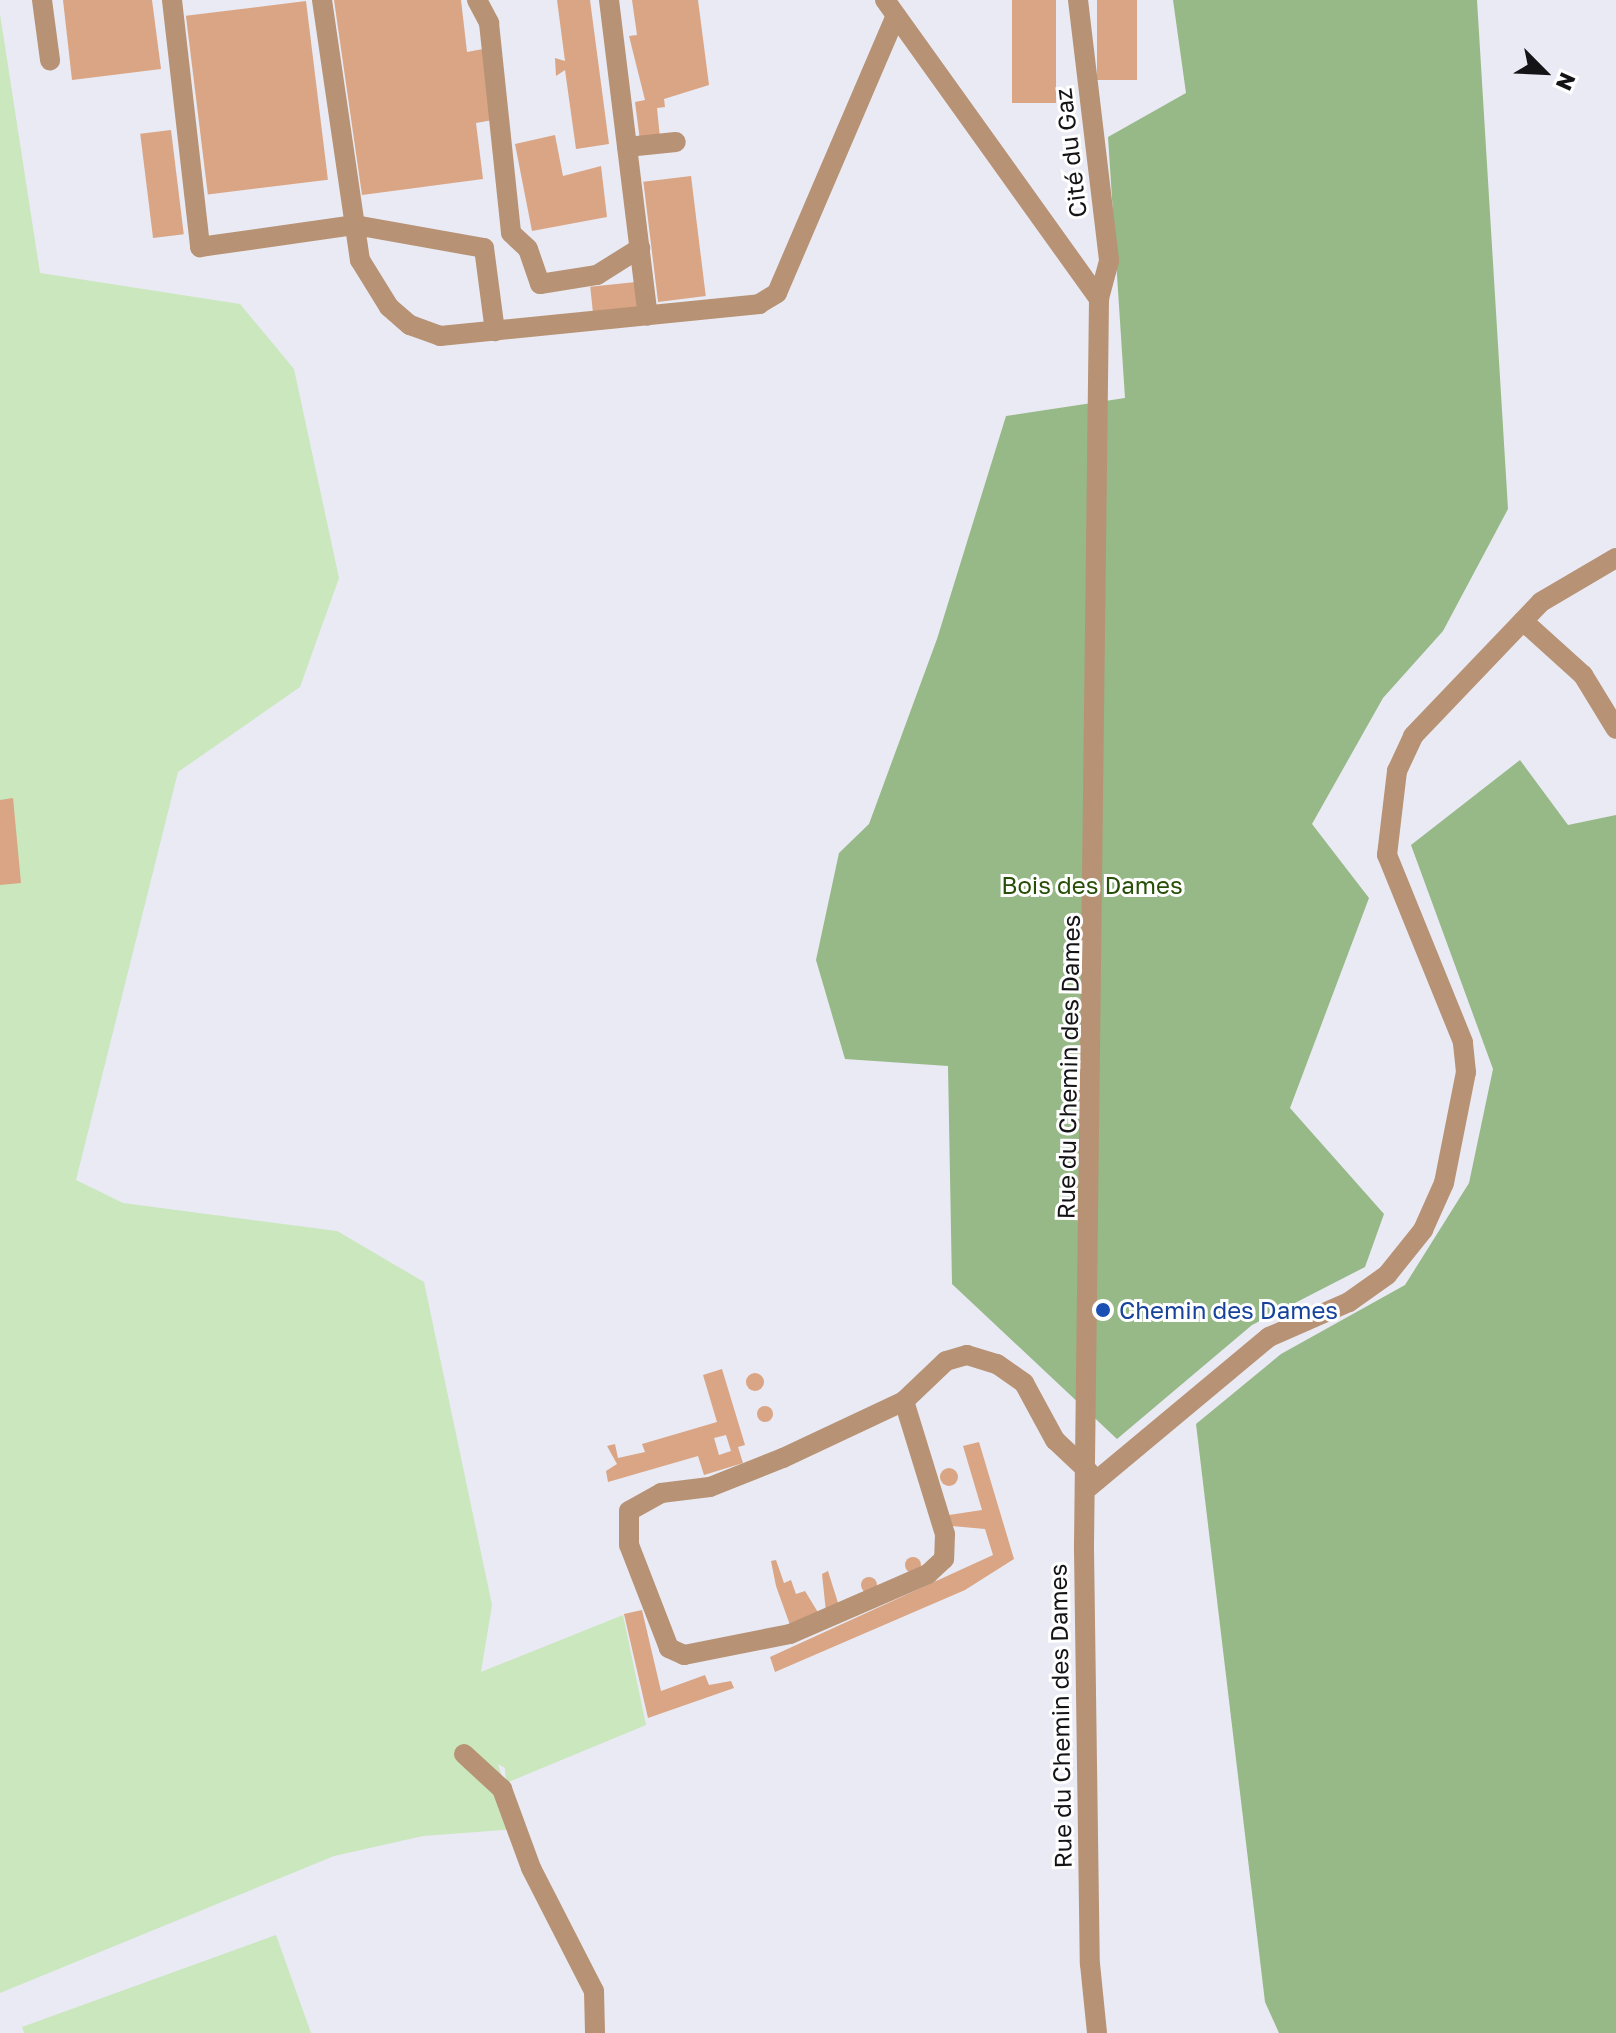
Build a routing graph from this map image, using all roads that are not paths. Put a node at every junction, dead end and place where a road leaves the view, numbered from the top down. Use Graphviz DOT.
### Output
graph roads {
  1 [pos="42,0"];
  2 [pos="172,0"];
  3 [pos="322,0"];
  4 [pos="477,0"];
  5 [pos="609,0"];
  6 [pos="1078,0"];
  7 [pos="891,7"];
  8 [pos="50,60"];
  9 [pos="676,142"];
  10 [pos="627,147"];
  11 [pos="355,225"];
  12 [pos="640,248"];
  13 [pos="1099,299"];
  14 [pos="648,316"];
  15 [pos="495,331"];
  16 [pos="1616,558"];
  17 [pos="1523,621"];
  18 [pos="1616,729"];
  19 [pos="904,1401"];
  20 [pos="1089,1479"];
  21 [pos="464,1754"];
  22 [pos="595,2033"];
  23 [pos="1097,2033"];
  1 -- 8 [label="street"];
  2 -- 11 [label="street"];
  3 -- 11 [label="street"];
  4 -- 12 [label="street"];
  5 -- 10 [label="street"];
  6 -- 13 [label="street, Cité du Gaz"];
  7 -- 13 [label="street"];
  7 -- 14 [label="street"];
  9 -- 10 [label="street"];
  10 -- 12 [label="street"];
  11 -- 15 [label="street"];
  11 -- 15 [label="street"];
  12 -- 14 [label="street"];
  13 -- 20 [label="street, Rue du Chemin des Dames"];
  14 -- 15 [label="street"];
  16 -- 17 [label="street"];
  17 -- 18 [label="street"];
  17 -- 20 [label="street"];
  19 -- 19 [label="street"];
  19 -- 20 [label="street"];
  20 -- 23 [label="street, Rue du Chemin des Dames"];
  21 -- 22 [label="street"];
}
